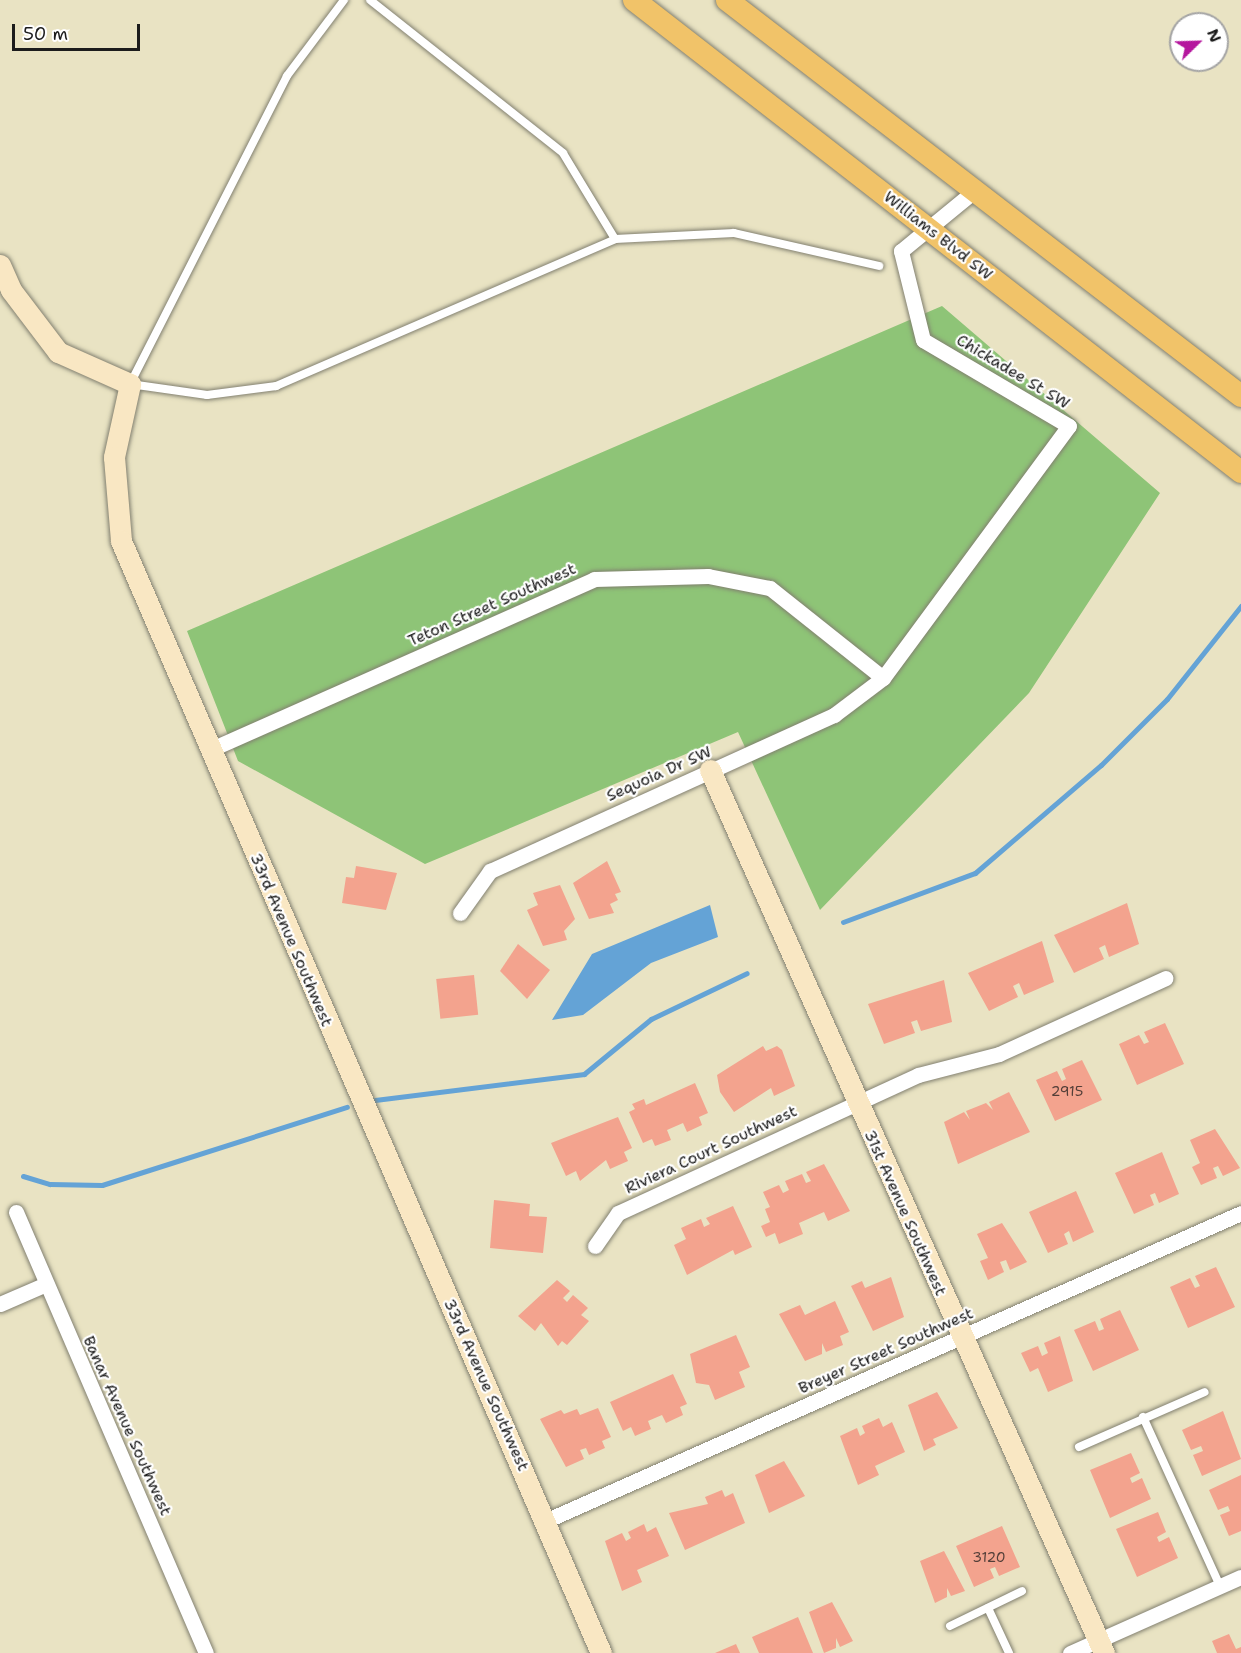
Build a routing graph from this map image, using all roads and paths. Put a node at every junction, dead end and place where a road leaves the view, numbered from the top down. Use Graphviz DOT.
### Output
graph roads {
  1 [pos="344,0"];
  2 [pos="370,0"];
  3 [pos="634,0"];
  4 [pos="727,0"];
  5 [pos="974,191"];
  6 [pos="931,231"];
  7 [pos="615,239"];
  8 [pos="0,265"];
  9 [pos="879,266"];
  10 [pos="130,384"];
  11 [pos="1241,396"];
  12 [pos="1241,472"];
  13 [pos="883,678"];
  14 [pos="210,750"];
  15 [pos="710,770"];
  16 [pos="460,913"];
  17 [pos="1167,978"];
  18 [pos="855,1104"];
  19 [pos="16,1212"];
  20 [pos="1241,1213"];
  21 [pos="595,1246"];
  22 [pos="46,1284"];
  23 [pos="0,1304"];
  24 [pos="961,1338"];
  25 [pos="1205,1392"];
  26 [pos="1143,1417"];
  27 [pos="1079,1447"];
  28 [pos="545,1521"];
  29 [pos="1241,1577"];
  30 [pos="1220,1586"];
  31 [pos="1022,1591"];
  32 [pos="988,1608"];
  33 [pos="950,1626"];
  34 [pos="1101,1647"];
  35 [pos="206,1653"];
  36 [pos="600,1653"];
  37 [pos="1009,1653"];
  38 [pos="1070,1653"];
  1 -- 10 [label="lane"];
  2 -- 7 [label="lane"];
  3 -- 6 [label="main road, Williams Blvd SW"];
  4 -- 5 [label="main road"];
  5 -- 6 [label="street, Chickadee St SW"];
  5 -- 11 [label="main road"];
  6 -- 12 [label="main road, Williams Blvd SW"];
  6 -- 13 [label="street, Chickadee St SW"];
  7 -- 9 [label="lane"];
  7 -- 10 [label="lane"];
  8 -- 10 [label="street"];
  10 -- 14 [label="street, 33rd Avenue Southwest"];
  13 -- 14 [label="street, Teton Street Southwest"];
  13 -- 15 [label="street, Sequoia Dr SW"];
  14 -- 28 [label="street, 33rd Avenue Southwest"];
  15 -- 16 [label="street, Sequoia Dr SW"];
  15 -- 18 [label="street, 31st Avenue Southwest"];
  17 -- 18 [label="street, Riviera Court Southwest"];
  18 -- 21 [label="street, Riviera Court Southwest"];
  18 -- 24 [label="street, 31st Avenue Southwest"];
  19 -- 22 [label="street, Banar Avenue Southwest"];
  20 -- 24 [label="street, Breyer Street Southwest"];
  22 -- 23 [label="street"];
  22 -- 35 [label="street, Banar Avenue Southwest"];
  24 -- 28 [label="street, Breyer Street Southwest"];
  24 -- 34 [label="street, 31st Avenue Southwest"];
  25 -- 26 [label="lane"];
  26 -- 27 [label="lane"];
  26 -- 30 [label="lane"];
  28 -- 36 [label="street, 33rd Avenue Southwest"];
  29 -- 30 [label="street"];
  30 -- 34 [label="street"];
  31 -- 32 [label="lane"];
  32 -- 33 [label="lane"];
  32 -- 37 [label="lane"];
  34 -- 38 [label="street"];
}
